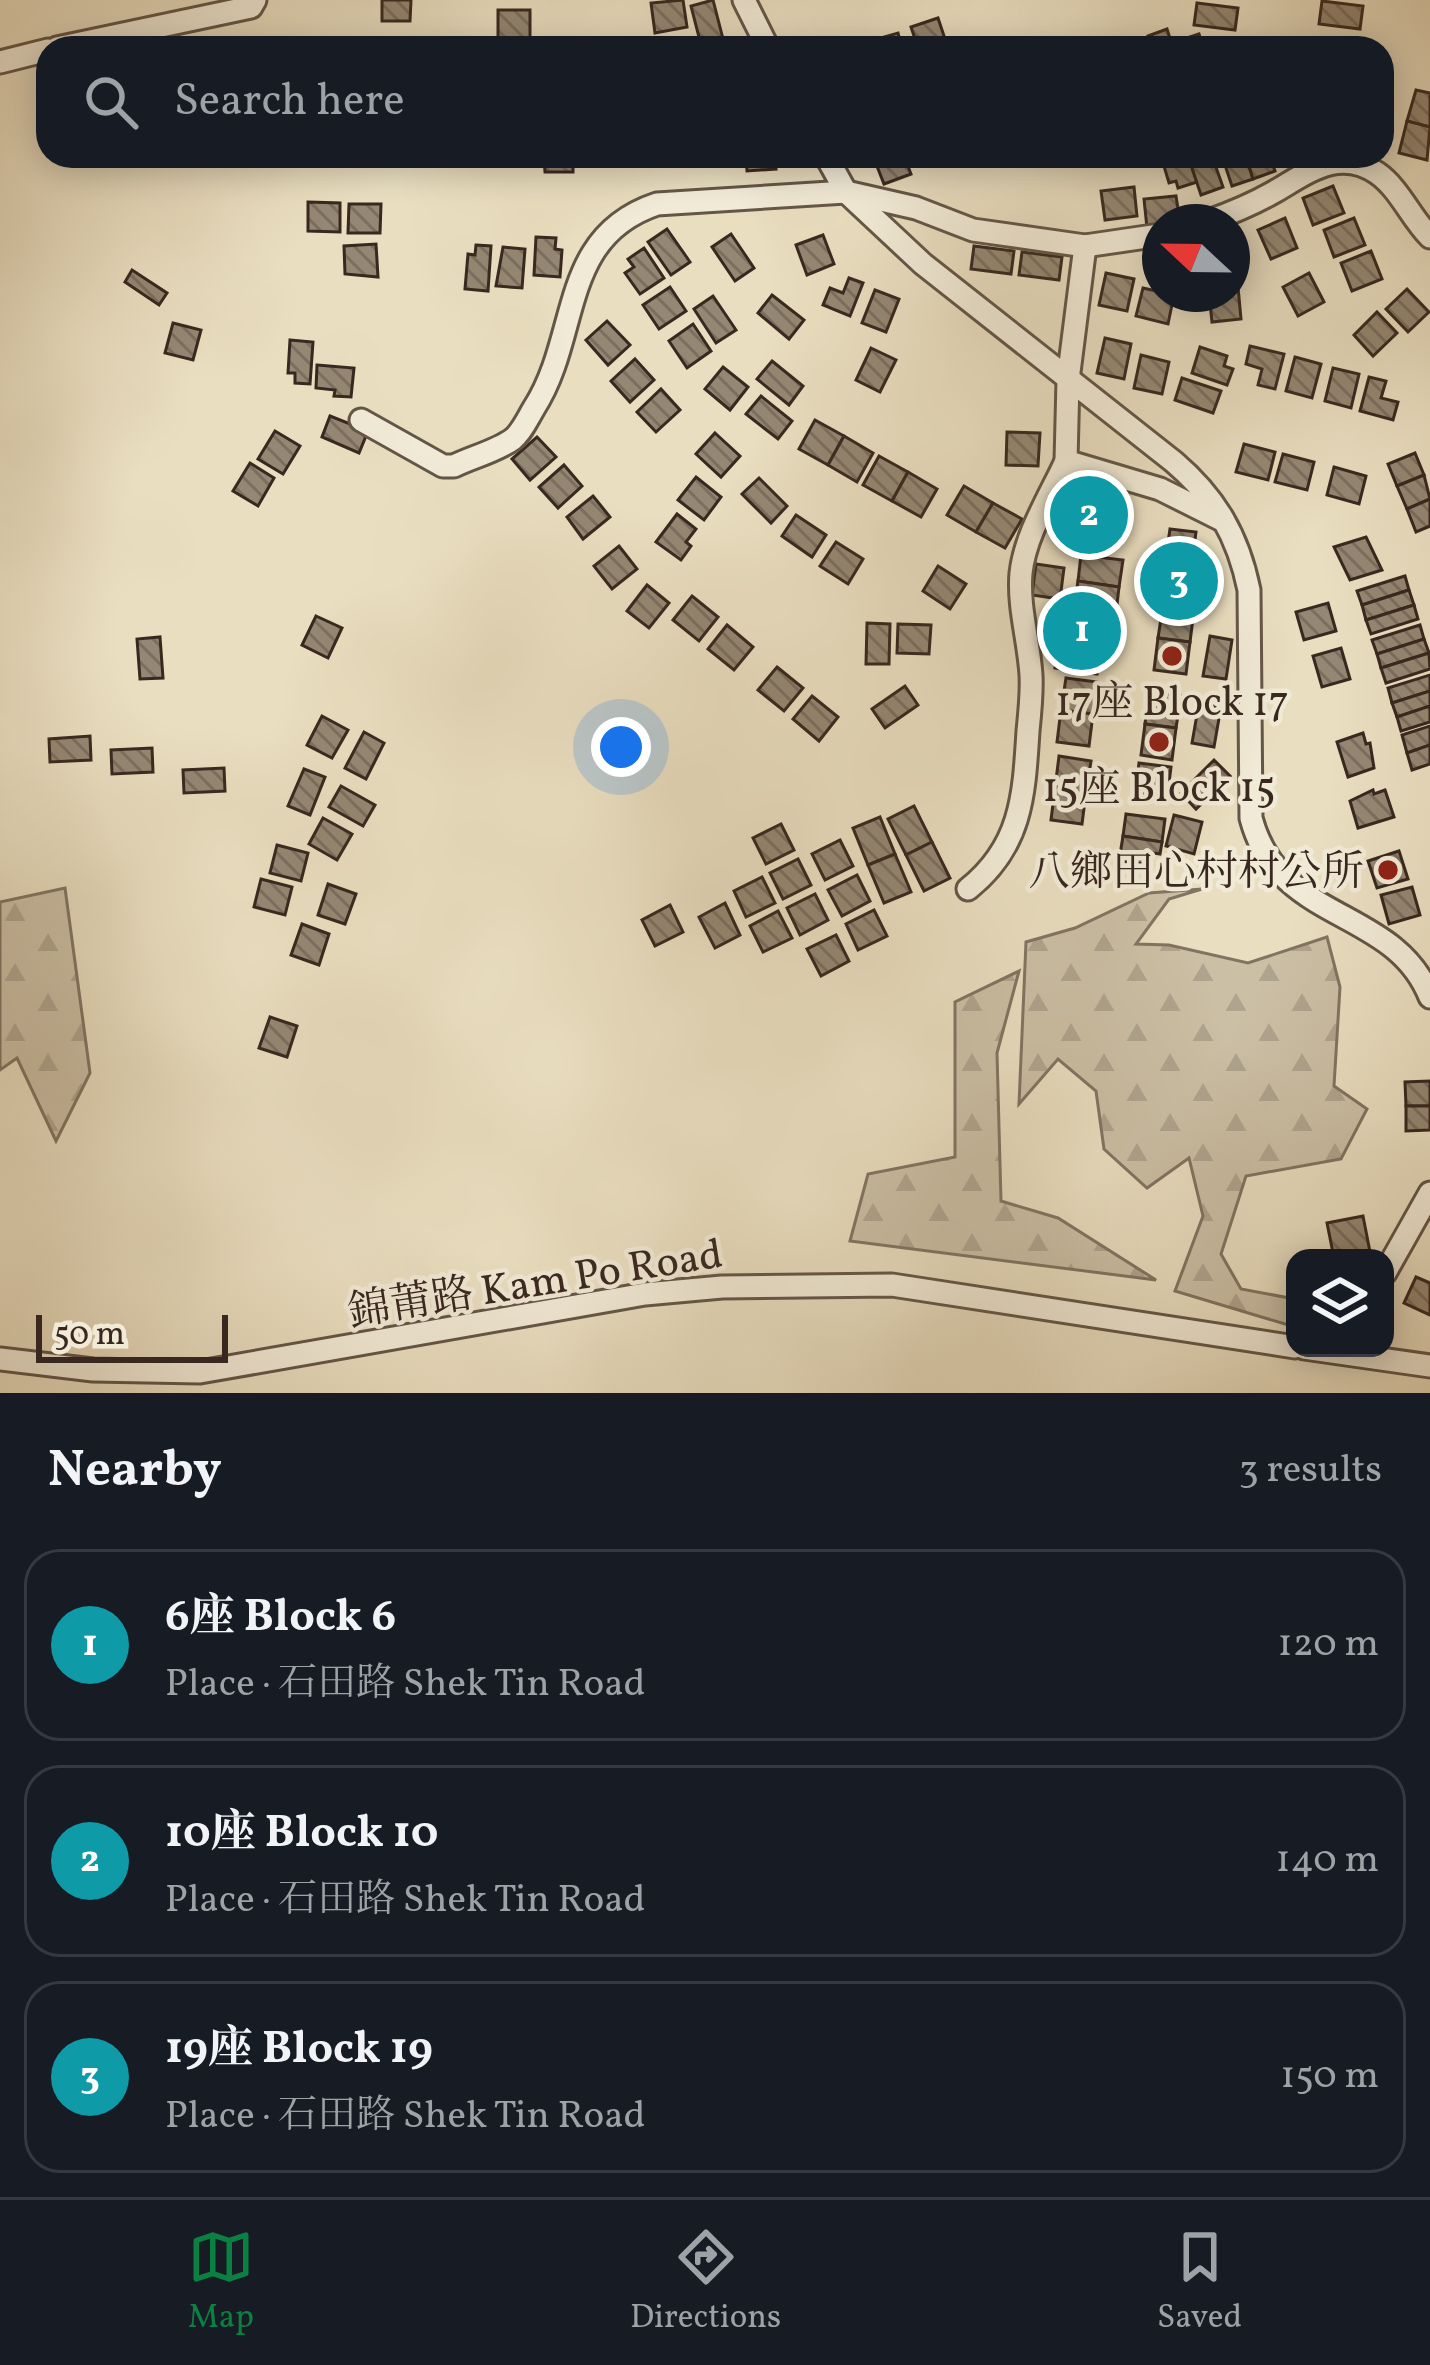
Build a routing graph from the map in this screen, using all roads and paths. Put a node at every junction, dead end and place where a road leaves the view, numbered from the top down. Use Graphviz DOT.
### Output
graph roads {
  1 [pos="255,0"];
  2 [pos="745,0"];
  3 [pos="114,36"];
  4 [pos="762,36"];
  5 [pos="36,53"];
  6 [pos="0,62"];
  7 [pos="833,168"];
  8 [pos="1313,168"];
  9 [pos="1368,168"];
  10 [pos="846,192"];
  11 [pos="1248,204"];
  12 [pos="1430,237"];
  13 [pos="1142,238"];
  14 [pos="1085,246"];
  15 [pos="1068,380"];
  16 [pos="361,420"];
  17 [pos="1066,461"];
  18 [pos="1227,523"];
  19 [pos="968,889"];
  20 [pos="1430,997"];
  21 [pos="1430,1193"];
  22 [pos="1394,1257"];
  23 [pos="1286,1345"];
  24 [pos="1385,1357"];
  25 [pos="0,1359"];
  26 [pos="1430,1366"];
  1 -- 3 [label="street"];
  2 -- 4 [label="street"];
  5 -- 6 [label="street"];
  7 -- 10 [label="street"];
  8 -- 11 [label="street"];
  9 -- 12 [label="street"];
  10 -- 14 [label="street"];
  10 -- 15 [label="street"];
  10 -- 16 [label="street"];
  13 -- 14 [label="street"];
  14 -- 15 [label="street"];
  15 -- 17 [label="street"];
  15 -- 18 [label="street"];
  17 -- 18 [label="street"];
  17 -- 19 [label="street"];
  18 -- 20 [label="street"];
  21 -- 22 [label="street"];
  23 -- 25 [label="street, 錦莆路 Kam Po Road"];
  24 -- 26 [label="street, 錦莆路 Kam Po Road"];
}
